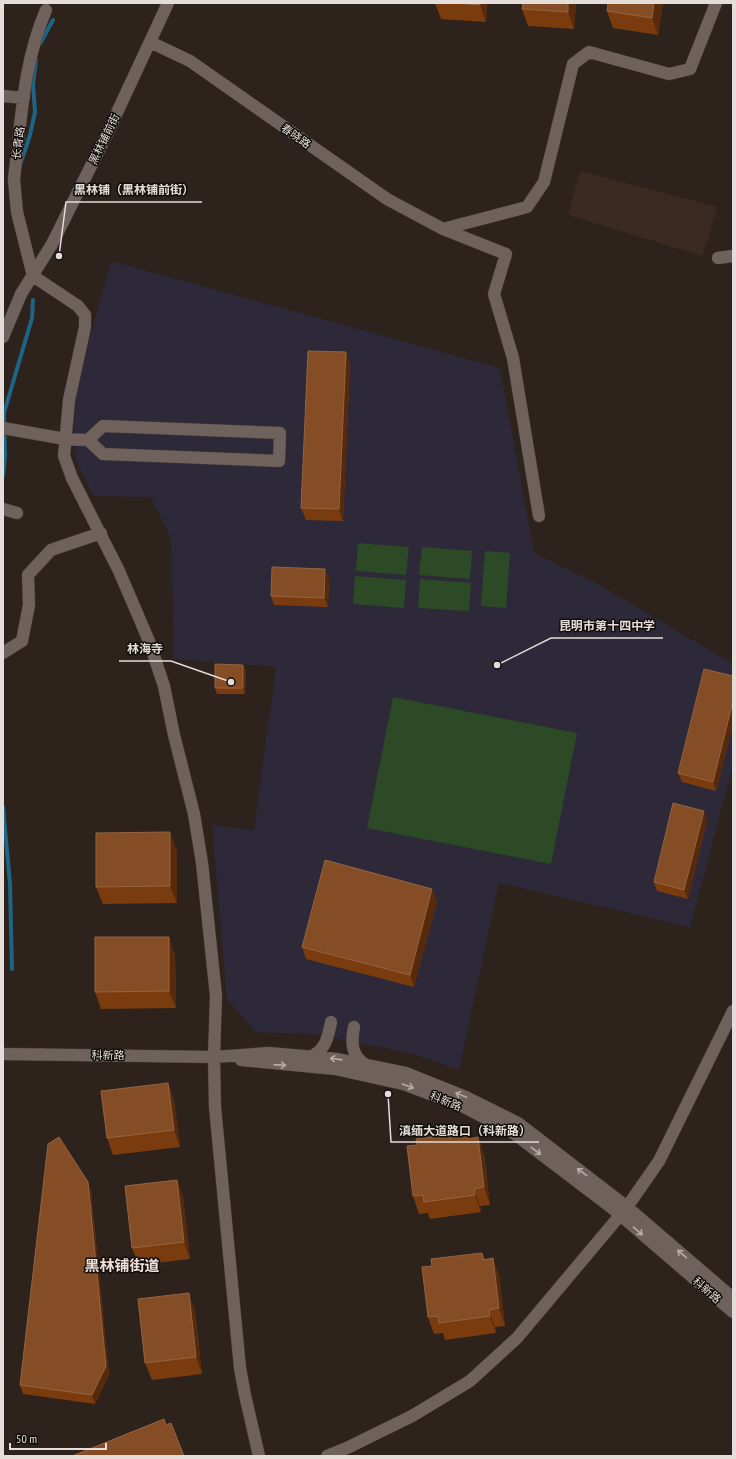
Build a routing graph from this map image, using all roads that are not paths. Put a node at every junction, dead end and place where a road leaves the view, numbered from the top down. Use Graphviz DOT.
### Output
graph roads {
  1 [pos="168,3"];
  2 [pos="716,3"];
  3 [pos="46,10"];
  4 [pos="150,42"];
  5 [pos="3,96"];
  6 [pos="24,98"];
  7 [pos="443,229"];
  8 [pos="733,256"];
  9 [pos="718,258"];
  10 [pos="33,276"];
  11 [pos="3,337"];
  12 [pos="7,429"];
  13 [pos="65,439"];
  14 [pos="88,440"];
  15 [pos="3,509"];
  16 [pos="17,513"];
  17 [pos="539,516"];
  18 [pos="101,533"];
  19 [pos="3,653"];
  20 [pos="733,1011"];
  21 [pos="331,1022"];
  22 [pos="354,1027"];
  23 [pos="3,1054"];
  24 [pos="214,1056"];
  25 [pos="310,1057"];
  26 [pos="367,1065"];
  27 [pos="624,1211"];
  28 [pos="733,1298"];
  29 [pos="733,1312"];
  30 [pos="259,1456"];
  31 [pos="327,1456"];
  1 -- 4 [label="street, 黑林铺前街"];
  2 -- 7 [label="street"];
  3 -- 6 [label="street, 长青路"];
  4 -- 7 [label="street, 春晓路"];
  4 -- 10 [label="street, 黑林铺前街"];
  5 -- 6 [label="street"];
  6 -- 10 [label="street, 长青路"];
  7 -- 17 [label="street, 春晓路"];
  8 -- 9 [label="street"];
  10 -- 11 [label="street, 黑林铺前街"];
  10 -- 13 [label="street"];
  12 -- 13 [label="street"];
  13 -- 14 [label="street"];
  13 -- 18 [label="street"];
  14 -- 14 [label="street"];
  15 -- 16 [label="street"];
  18 -- 19 [label="street"];
  18 -- 24 [label="street"];
  20 -- 27 [label="street"];
  21 -- 25 [label="street"];
  22 -- 26 [label="street"];
  23 -- 24 [label="street, 科新路"];
  24 -- 25 [label="street, 科新路"];
  24 -- 27 [label="street, 科新路, one-way"];
  24 -- 30 [label="street"];
  26 -- 25 [label="street, 科新路, one-way"];
  27 -- 26 [label="street, 科新路, one-way"];
  28 -- 27 [label="street, 科新路, one-way"];
  27 -- 29 [label="street, 科新路, one-way"];
  27 -- 31 [label="street"];
}
